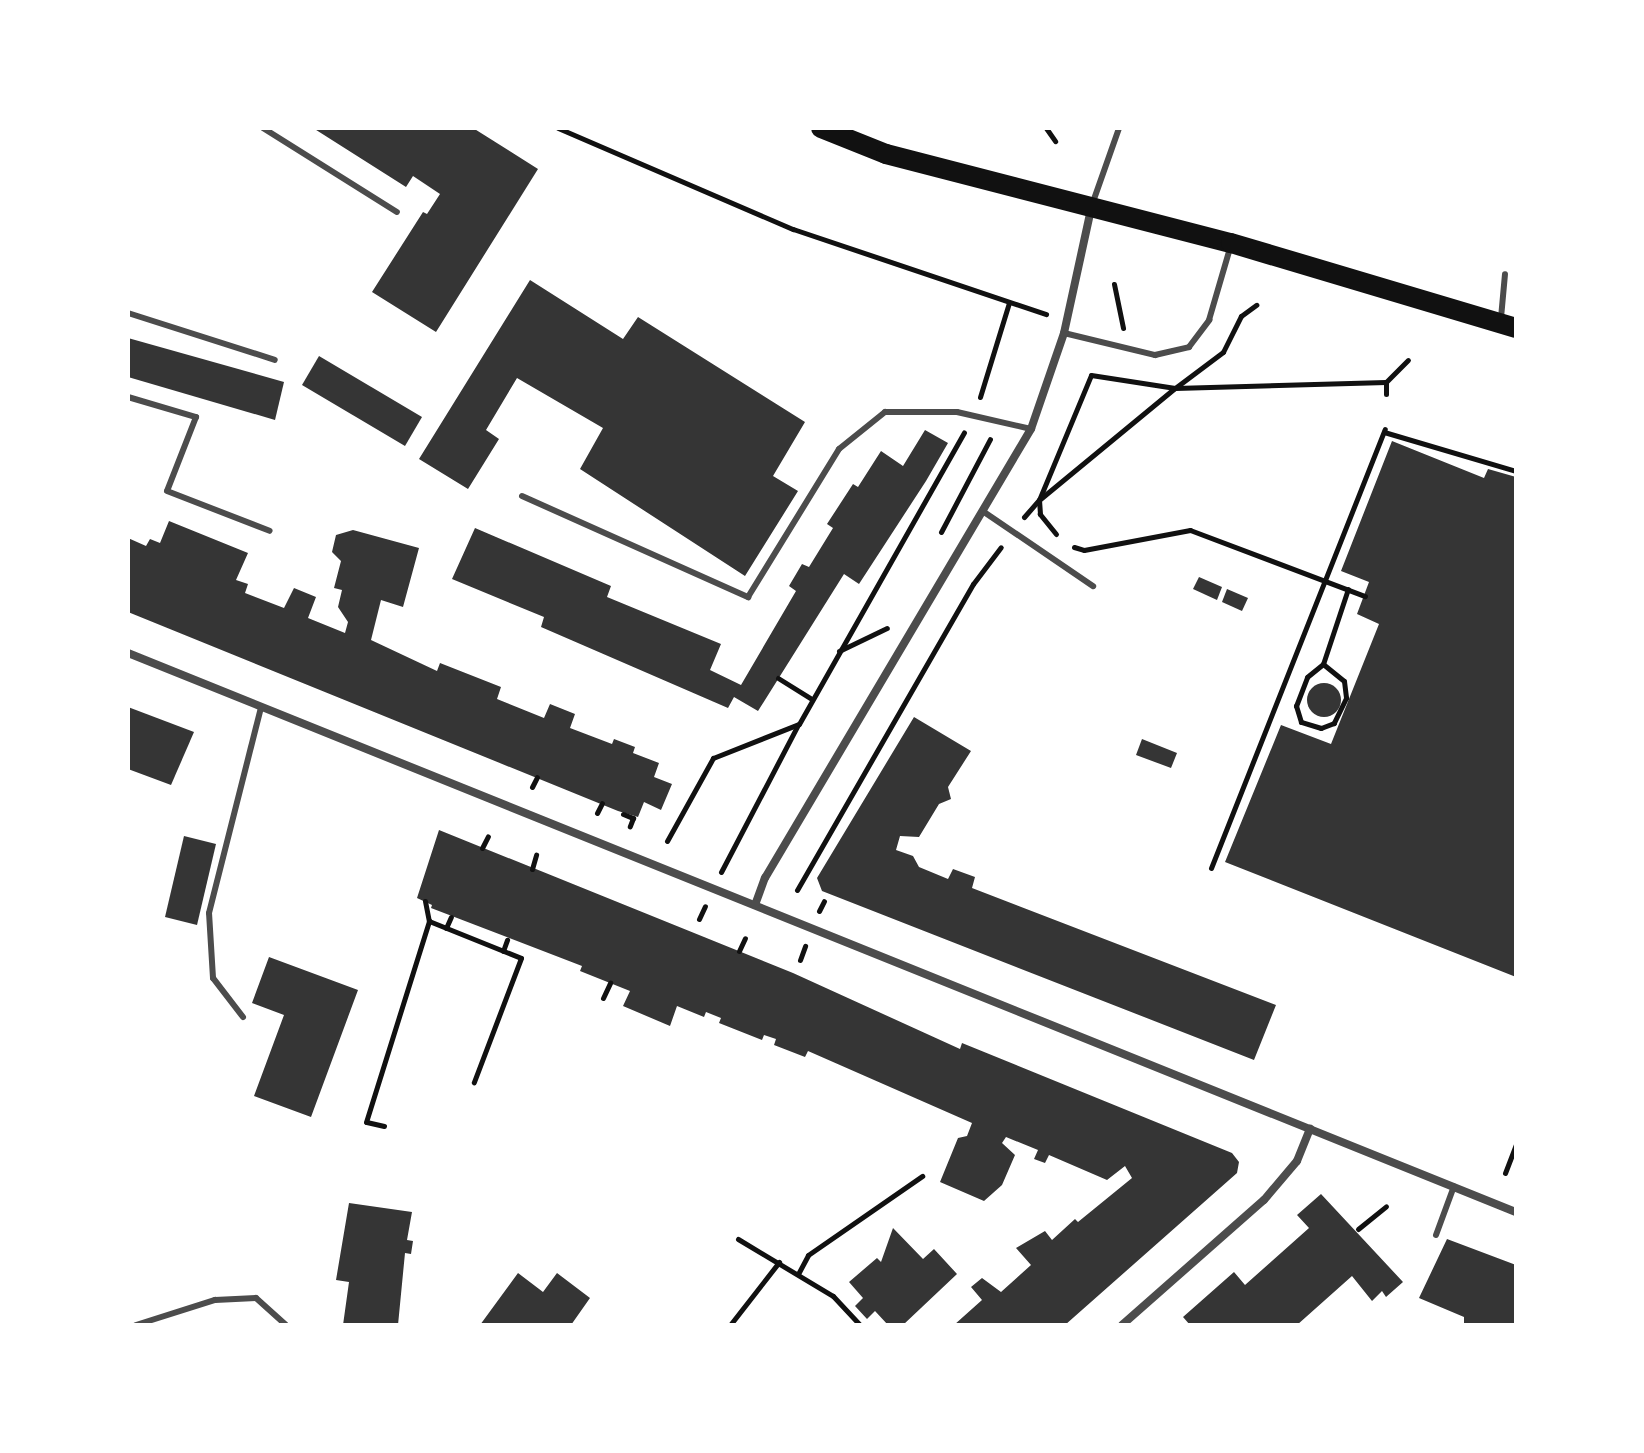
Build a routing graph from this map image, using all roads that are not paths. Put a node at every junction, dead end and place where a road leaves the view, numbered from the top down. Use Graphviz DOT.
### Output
graph roads {
  1 [pos="263,128"];
  2 [pos="821,128"];
  3 [pos="1119,128"];
  4 [pos="1091,209"];
  5 [pos="397,212"];
  6 [pos="1231,243"];
  7 [pos="1505,274"];
  8 [pos="128,313"];
  9 [pos="1508,326"];
  10 [pos="1064,333"];
  11 [pos="275,360"];
  12 [pos="128,397"];
  13 [pos="1031,429"];
  14 [pos="522,496"];
  15 [pos="984,512"];
  16 [pos="270,531"];
  17 [pos="1093,586"];
  18 [pos="128,653"];
  19 [pos="261,707"];
  20 [pos="755,905"];
  21 [pos="243,1017"];
  22 [pos="1310,1128"];
  23 [pos="1454,1186"];
  24 [pos="1516,1198"];
  25 [pos="1514,1211"];
  26 [pos="1436,1235"];
  27 [pos="136,1325"];
  28 [pos="286,1325"];
  29 [pos="1122,1325"];
  1 -- 5 [label="lane"];
  2 -- 4 [label="main road"];
  3 -- 4 [label="lane"];
  4 -- 6 [label="main road"];
  4 -- 10 [label="street"];
  6 -- 9 [label="main road"];
  6 -- 10 [label="lane"];
  7 -- 9 [label="lane"];
  8 -- 11 [label="lane"];
  10 -- 13 [label="street"];
  12 -- 16 [label="lane"];
  13 -- 14 [label="lane"];
  13 -- 15 [label="street"];
  15 -- 17 [label="lane"];
  15 -- 20 [label="street"];
  18 -- 19 [label="street"];
  19 -- 20 [label="street"];
  19 -- 21 [label="lane"];
  20 -- 22 [label="street"];
  22 -- 23 [label="street"];
  22 -- 29 [label="street"];
  23 -- 25 [label="street"];
  23 -- 26 [label="lane"];
  24 -- 25 [label="street"];
  27 -- 28 [label="lane"];
}
